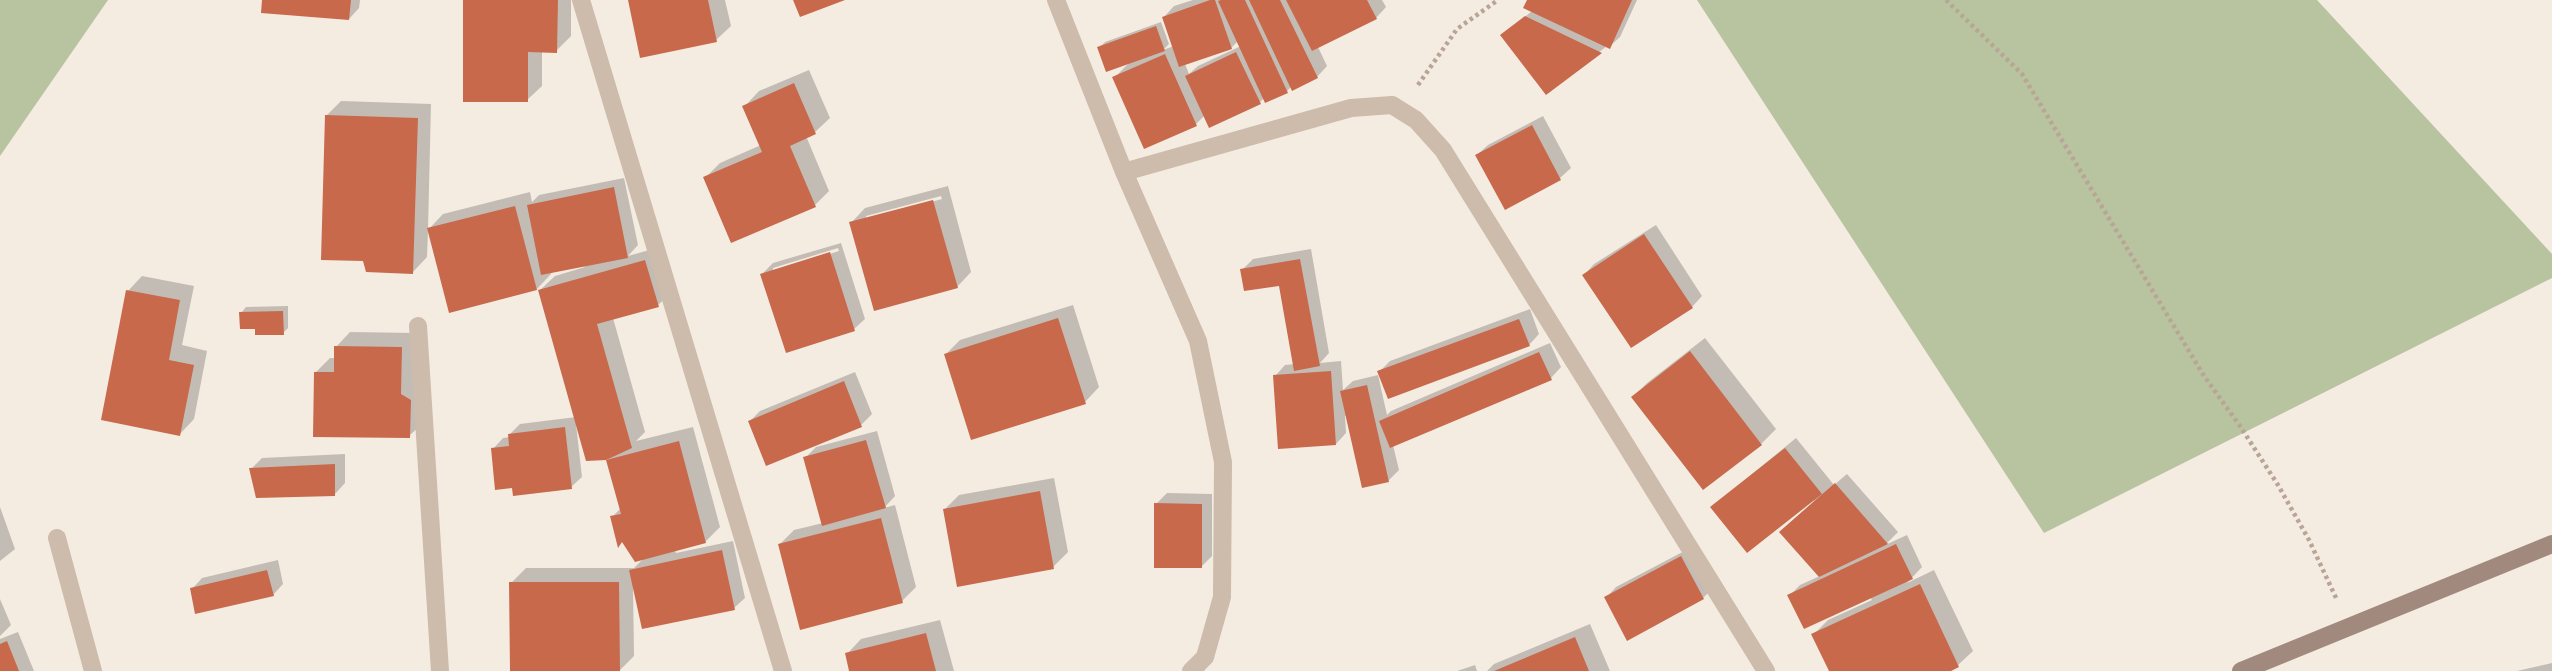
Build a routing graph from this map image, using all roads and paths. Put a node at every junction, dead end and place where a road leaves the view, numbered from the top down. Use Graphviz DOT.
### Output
graph roads {
  1 [pos="581,0"];
  2 [pos="1056,0"];
  3 [pos="1498,0"];
  4 [pos="1945,0"];
  5 [pos="1403,112"];
  6 [pos="1124,172"];
  7 [pos="418,326"];
  8 [pos="57,538"];
  9 [pos="2552,544"];
  10 [pos="2349,626"];
  11 [pos="93,671"];
  12 [pos="440,671"];
  13 [pos="783,671"];
  14 [pos="1191,671"];
  15 [pos="1766,671"];
  16 [pos="2241,671"];
  1 -- 13 [label="street"];
  2 -- 6 [label="street"];
  3 -- 5 [label="path"];
  4 -- 10 [label="path"];
  5 -- 6 [label="street"];
  5 -- 15 [label="street"];
  6 -- 14 [label="street"];
  7 -- 12 [label="street"];
  8 -- 11 [label="street"];
  9 -- 10 [label="street"];
  10 -- 16 [label="street"];
}
